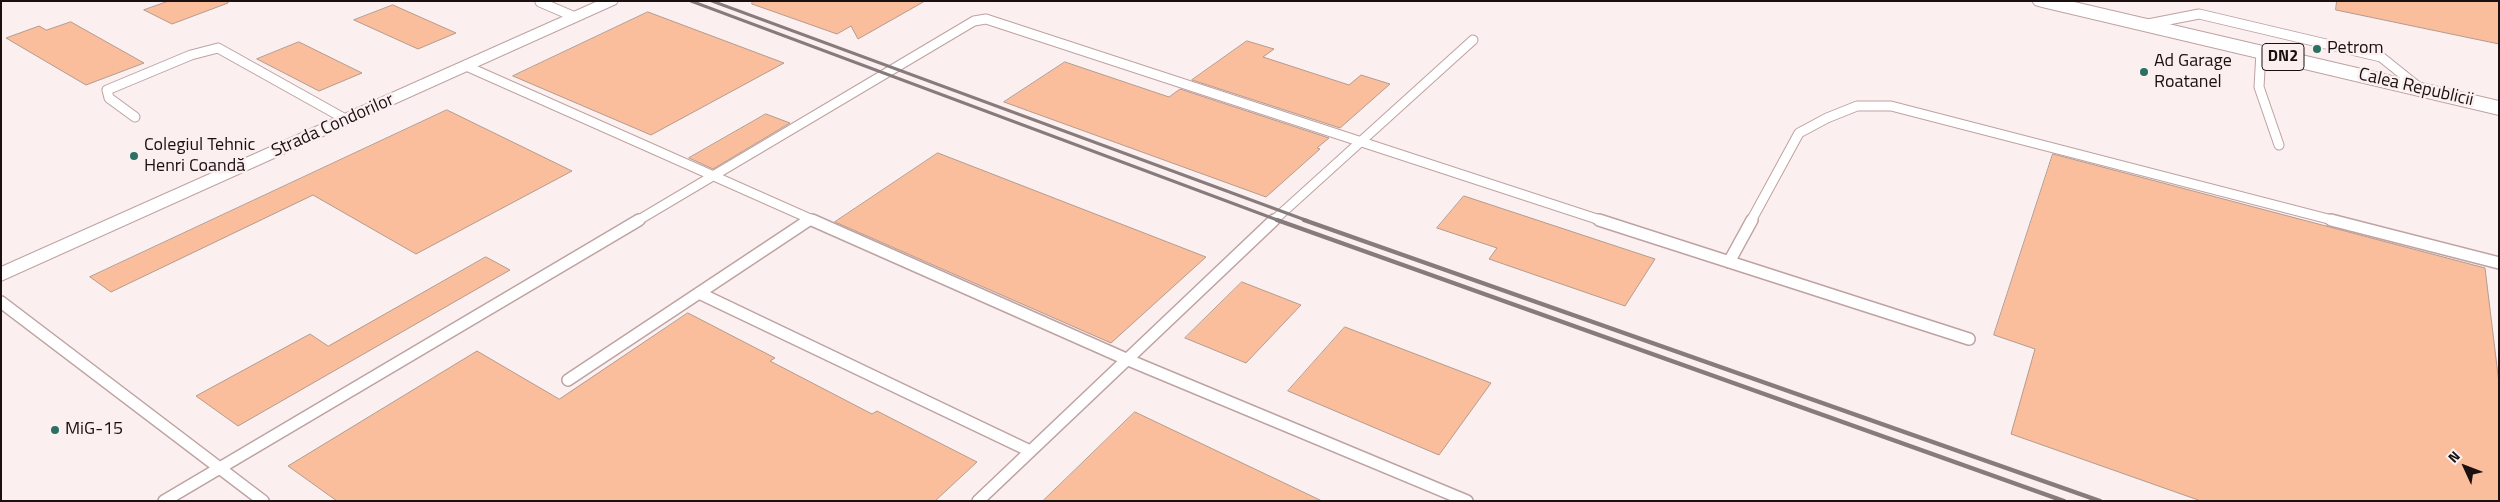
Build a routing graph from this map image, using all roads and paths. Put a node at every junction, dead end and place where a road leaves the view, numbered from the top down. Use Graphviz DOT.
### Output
graph roads {
  1 [pos="542,1"];
  2 [pos="611,1"];
  3 [pos="2042,1"];
  4 [pos="575,17"];
  5 [pos="2144,25"];
  6 [pos="1473,40"];
  7 [pos="2261,52"];
  8 [pos="466,66"];
  9 [pos="2422,90"];
  10 [pos="2497,110"];
  11 [pos="135,117"];
  12 [pos="347,120"];
  13 [pos="1358,142"];
  14 [pos="2279,145"];
  15 [pos="713,176"];
  16 [pos="810,219"];
  17 [pos="1729,262"];
  18 [pos="2499,263"];
  19 [pos="1,275"];
  20 [pos="699,293"];
  21 [pos="1,302"];
  22 [pos="1969,338"];
  23 [pos="1126,359"];
  24 [pos="568,380"];
  25 [pos="1030,451"];
  26 [pos="219,468"];
  27 [pos="164,501"];
  28 [pos="263,501"];
  29 [pos="978,501"];
  30 [pos="1467,501"];
  1 -- 4 [label="lane"];
  2 -- 4 [label="street, Strada Condorilor"];
  3 -- 5 [label="main road, Calea Republicii / DN2"];
  4 -- 8 [label="street, Strada Condorilor"];
  5 -- 7 [label="main road, Calea Republicii / DN2"];
  5 -- 9 [label="lane"];
  6 -- 13 [label="lane"];
  7 -- 9 [label="main road, Calea Republicii / DN2"];
  7 -- 14 [label="lane"];
  8 -- 12 [label="street, Strada Condorilor"];
  8 -- 15 [label="lane"];
  9 -- 10 [label="main road, Calea Republicii / DN2"];
  11 -- 12 [label="lane"];
  12 -- 19 [label="street, Strada Condorilor"];
  13 -- 15 [label="lane"];
  13 -- 17 [label="lane"];
  13 -- 23 [label="lane"];
  15 -- 16 [label="lane"];
  15 -- 26 [label="lane"];
  16 -- 20 [label="lane"];
  16 -- 23 [label="lane"];
  17 -- 18 [label="lane"];
  17 -- 22 [label="lane"];
  20 -- 24 [label="lane"];
  20 -- 25 [label="lane"];
  21 -- 26 [label="lane"];
  23 -- 25 [label="lane"];
  23 -- 30 [label="lane"];
  25 -- 29 [label="lane"];
  26 -- 27 [label="lane"];
  26 -- 28 [label="lane"];
}
